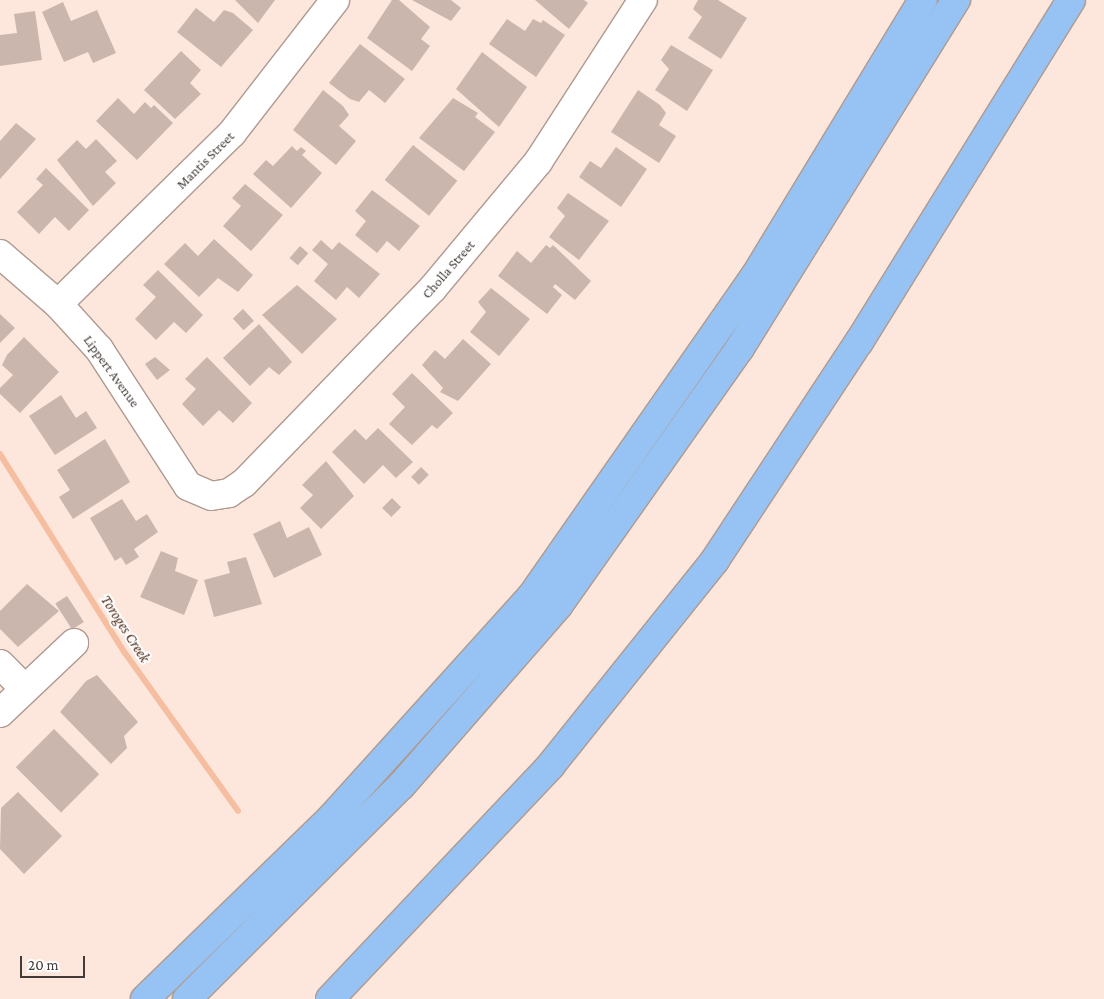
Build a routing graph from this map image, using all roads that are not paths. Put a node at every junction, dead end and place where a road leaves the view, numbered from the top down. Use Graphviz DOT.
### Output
graph roads {
  1 [pos="335,0"];
  2 [pos="643,0"];
  3 [pos="923,0"];
  4 [pos="956,0"];
  5 [pos="1071,0"];
  6 [pos="0,254"];
  7 [pos="58,304"];
  8 [pos="211,496"];
  9 [pos="74,643"];
  10 [pos="0,664"];
  11 [pos="24,688"];
  12 [pos="0,713"];
  13 [pos="145,999"];
  14 [pos="187,999"];
  15 [pos="330,999"];
  1 -- 7 [label="street, Mantis Street"];
  2 -- 8 [label="street, Cholla Street"];
  3 -- 13 [label="highway"];
  4 -- 14 [label="highway"];
  5 -- 15 [label="highway"];
  6 -- 7 [label="street, Lippert Avenue"];
  7 -- 8 [label="street, Lippert Avenue"];
  9 -- 11 [label="street"];
  10 -- 11 [label="street"];
  11 -- 12 [label="street"];
}
